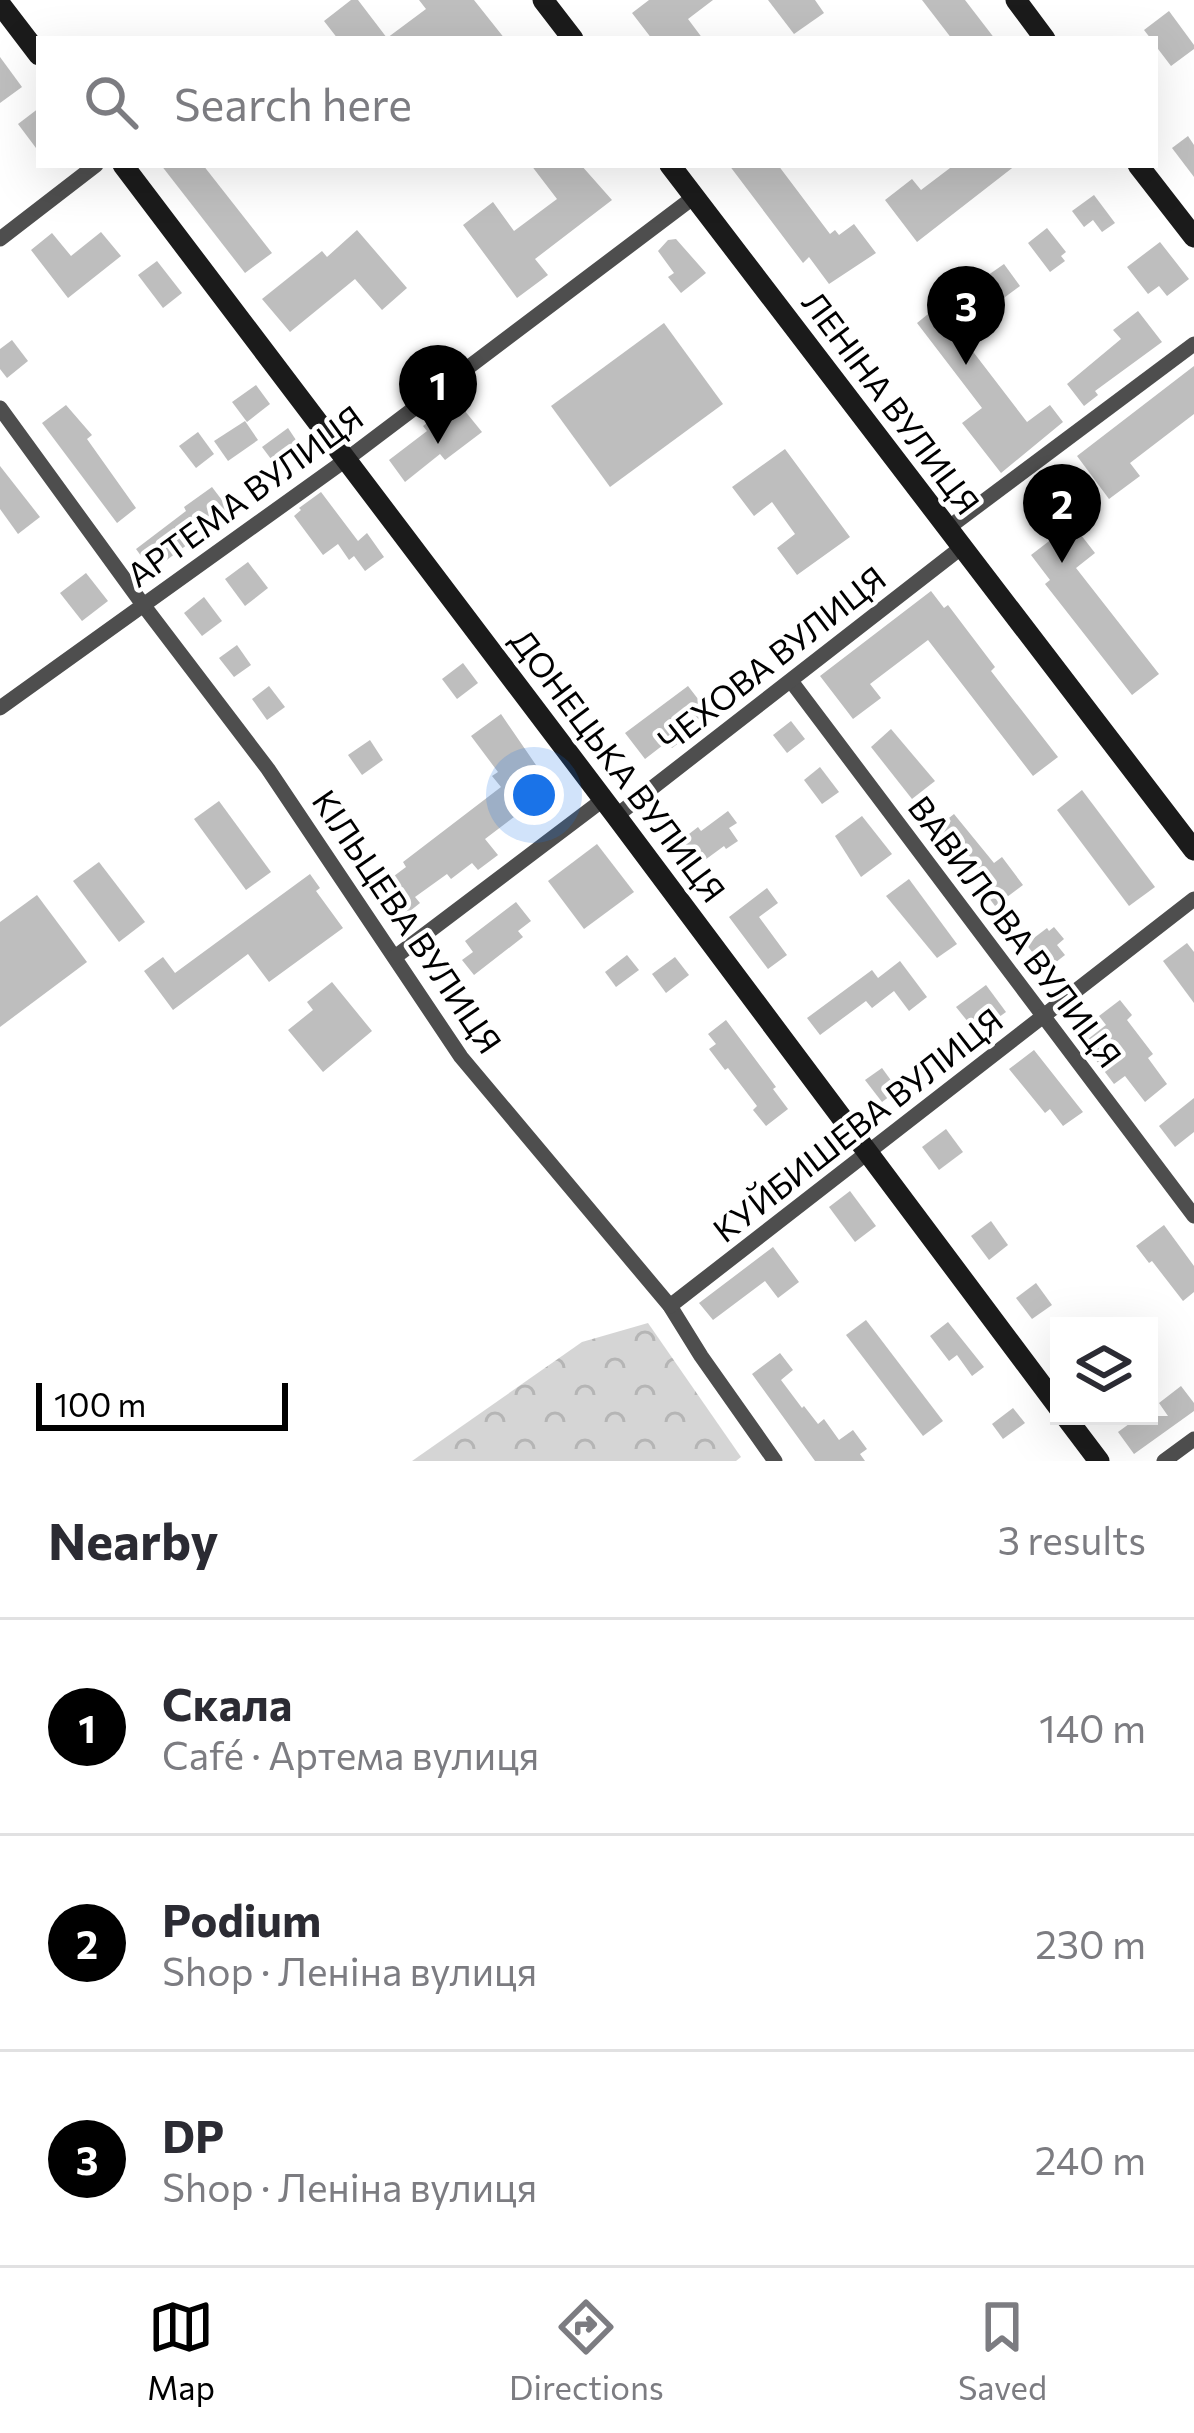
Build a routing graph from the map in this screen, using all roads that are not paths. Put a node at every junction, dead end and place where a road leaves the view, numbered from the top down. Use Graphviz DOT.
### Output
graph roads {
  1 [pos="543,0"];
  2 [pos="1016,0"];
  3 [pos="0,4"];
  4 [pos="571,36"];
  5 [pos="1043,36"];
  6 [pos="36,51"];
  7 [pos="92,168"];
  8 [pos="125,168"];
  9 [pos="672,168"];
  10 [pos="1140,168"];
  11 [pos="694,197"];
  12 [pos="1194,237"];
  13 [pos="0,239"];
  14 [pos="1194,344"];
  15 [pos="0,408"];
  16 [pos="347,458"];
  17 [pos="955,537"];
  18 [pos="144,606"];
  19 [pos="791,681"];
  20 [pos="0,708"];
  21 [pos="610,807"];
  22 [pos="1194,850"];
  23 [pos="1194,899"];
  24 [pos="395,958"];
  25 [pos="1043,1018"];
  26 [pos="868,1154"];
  27 [pos="1194,1216"];
  28 [pos="670,1306"];
  29 [pos="1050,1396"];
  30 [pos="1072,1425"];
  31 [pos="1194,1439"];
  32 [pos="775,1461"];
  33 [pos="1099,1461"];
  34 [pos="1164,1461"];
  1 -- 4 [label="street"];
  2 -- 5 [label="street"];
  3 -- 6 [label="street"];
  7 -- 13 [label="street"];
  8 -- 16 [label="street, ДОНЕЦЬКА ВУЛИЦЯ"];
  9 -- 11 [label="street, ЛЕНІНА ВУЛИЦЯ"];
  10 -- 12 [label="street"];
  11 -- 16 [label="street, АРТЕМА ВУЛИЦЯ"];
  11 -- 17 [label="street, ЛЕНІНА ВУЛИЦЯ"];
  14 -- 17 [label="street, ЧЕХОВА ВУЛИЦЯ"];
  15 -- 18 [label="street, КІЛЬЦЕВА ВУЛИЦЯ"];
  16 -- 18 [label="street, АРТЕМА ВУЛИЦЯ"];
  16 -- 21 [label="street, ДОНЕЦЬКА ВУЛИЦЯ"];
  17 -- 19 [label="street, ЧЕХОВА ВУЛИЦЯ"];
  17 -- 22 [label="street, ЛЕНІНА ВУЛИЦЯ"];
  18 -- 20 [label="street, АРТЕМА ВУЛИЦЯ"];
  18 -- 24 [label="street, КІЛЬЦЕВА ВУЛИЦЯ"];
  19 -- 21 [label="street, ЧЕХОВА ВУЛИЦЯ"];
  19 -- 25 [label="street, ВАВИЛОВА ВУЛИЦЯ"];
  21 -- 24 [label="street, ЧЕХОВА ВУЛИЦЯ"];
  21 -- 26 [label="street, ДОНЕЦЬКА ВУЛИЦЯ"];
  23 -- 25 [label="street, КУЙБИШЕВА ВУЛИЦЯ"];
  24 -- 28 [label="street, КІЛЬЦЕВА ВУЛИЦЯ"];
  25 -- 26 [label="street, КУЙБИШЕВА ВУЛИЦЯ"];
  25 -- 27 [label="street, ВАВИЛОВА ВУЛИЦЯ"];
  26 -- 28 [label="street, КУЙБИШЕВА ВУЛИЦЯ"];
  26 -- 29 [label="street, ДОНЕЦЬКА ВУЛИЦЯ"];
  28 -- 32 [label="street, КІЛЬЦЕВА ВУЛИЦЯ"];
  30 -- 33 [label="street"];
  31 -- 34 [label="street"];
}
